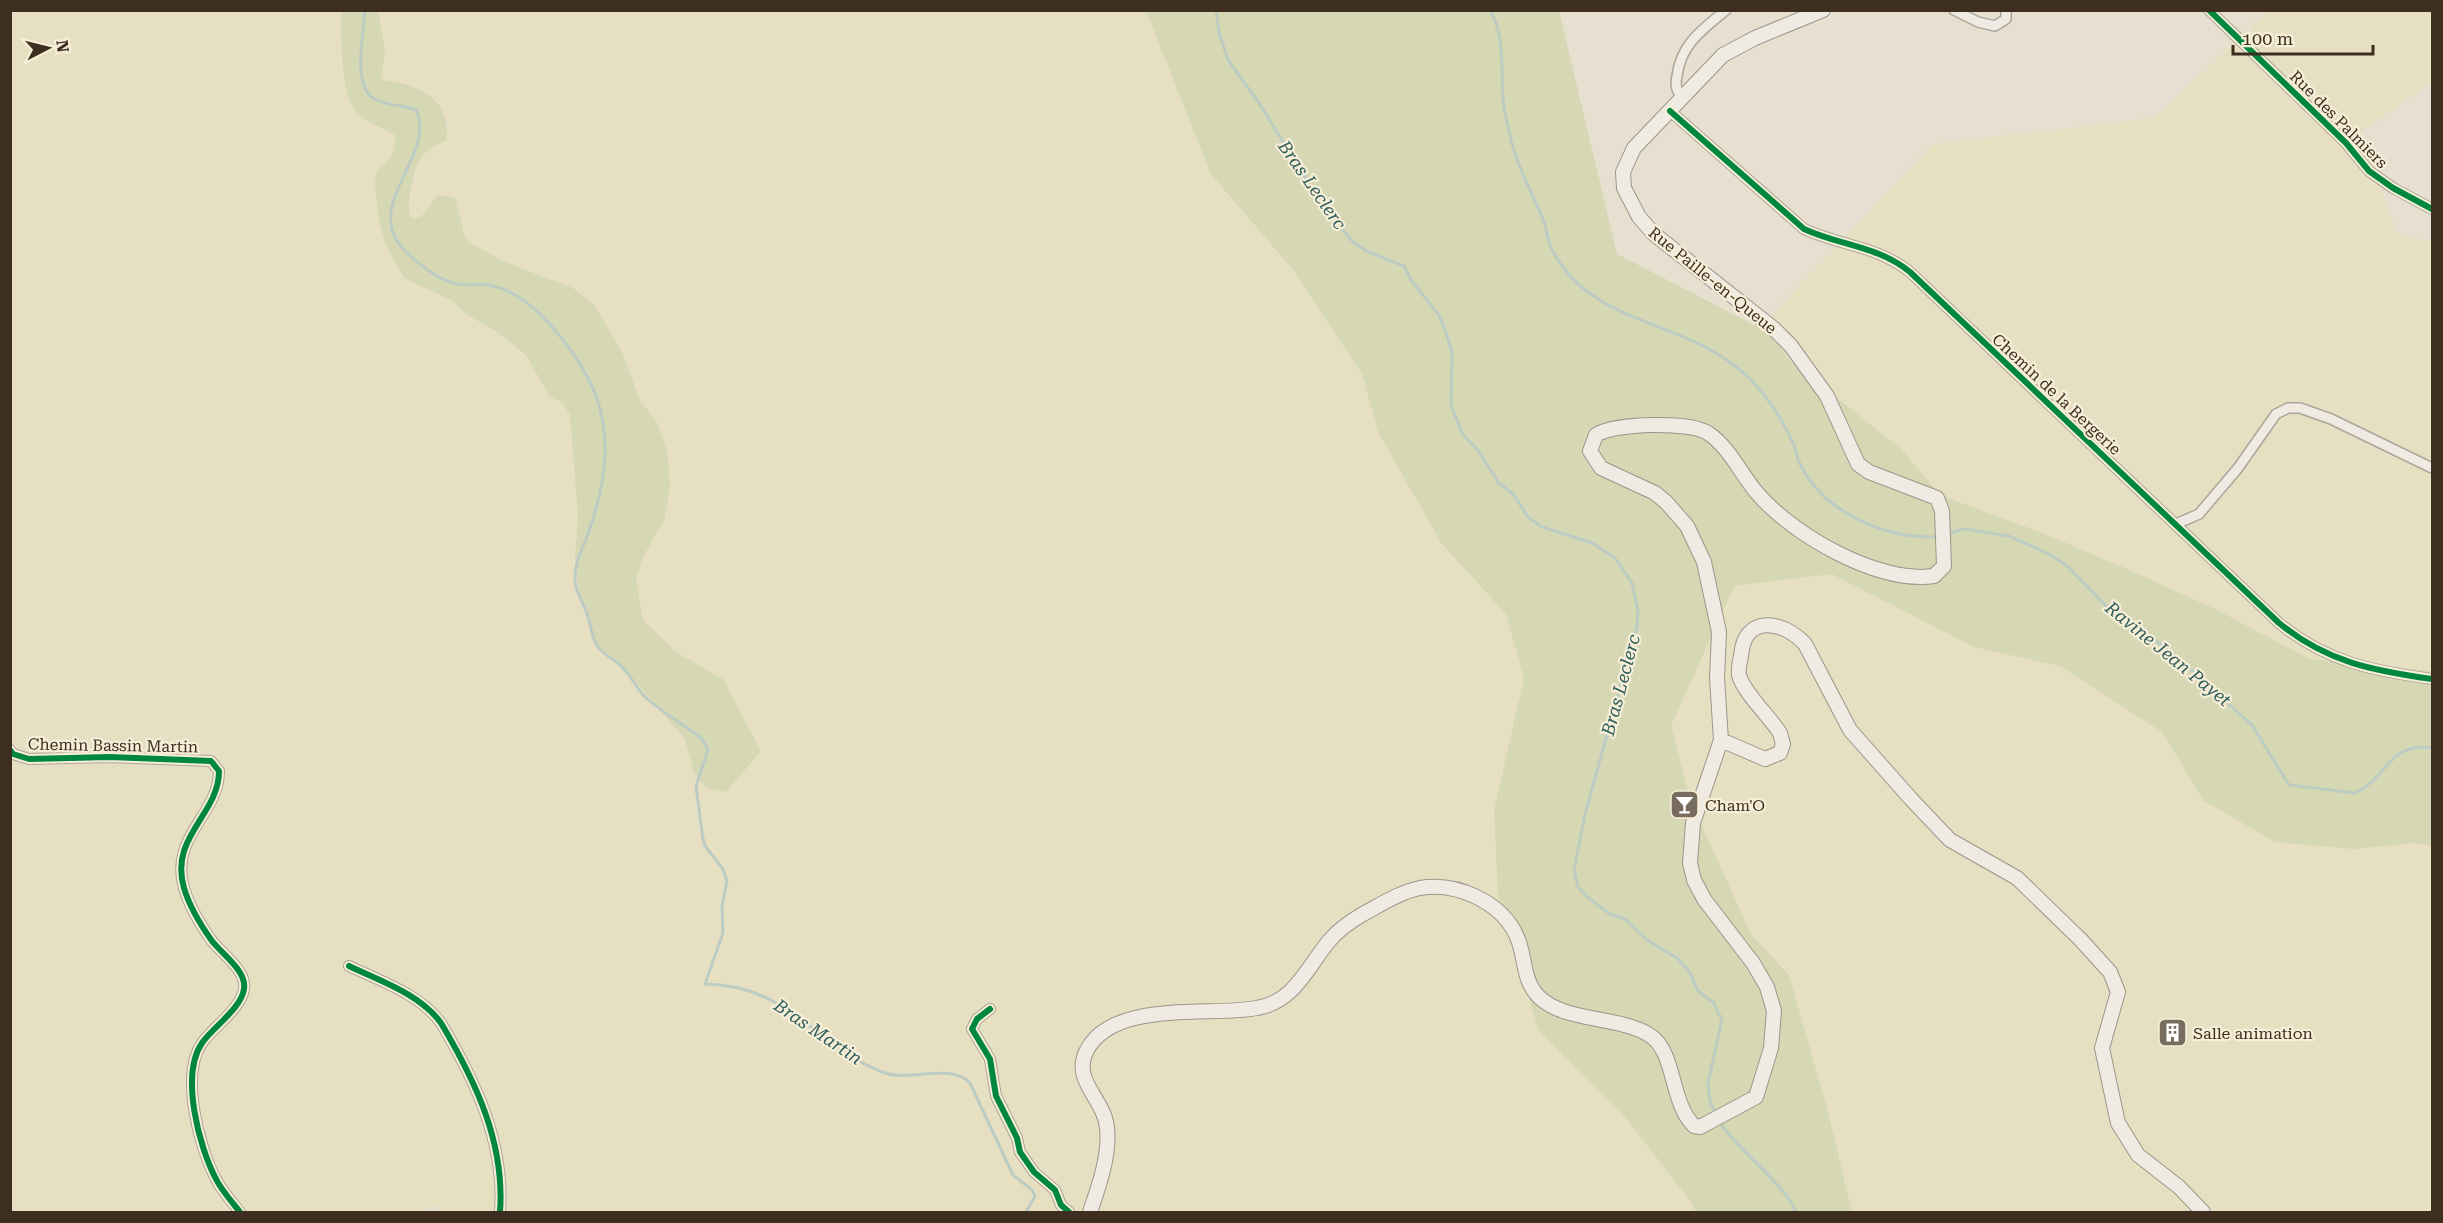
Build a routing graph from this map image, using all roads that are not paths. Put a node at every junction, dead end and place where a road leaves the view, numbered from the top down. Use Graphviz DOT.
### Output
graph roads {
  1 [pos="1726,10"];
  2 [pos="1823,10"];
  3 [pos="1954,10"];
  4 [pos="2006,10"];
  5 [pos="2209,10"];
  6 [pos="1682,98"];
  7 [pos="1670,111"];
  8 [pos="2433,208"];
  9 [pos="2433,468"];
  10 [pos="2176,524"];
  11 [pos="2433,679"];
  12 [pos="1721,740"];
  13 [pos="10,750"];
  14 [pos="349,966"];
  15 [pos="990,1009"];
  16 [pos="240,1212"];
  17 [pos="500,1212"];
  18 [pos="1069,1212"];
  19 [pos="1090,1212"];
  20 [pos="2203,1212"];
  1 -- 6 [label="street"];
  2 -- 6 [label="main road, Rue Paille-en-Queue"];
  3 -- 4 [label="street"];
  5 -- 8 [label="street, Rue des Palmiers"];
  6 -- 7 [label="main road, Rue Paille-en-Queue"];
  7 -- 10 [label="street, Chemin de la Bergerie"];
  7 -- 12 [label="main road, Rue Paille-en-Queue"];
  9 -- 10 [label="street"];
  10 -- 11 [label="street, Chemin de la Bergerie"];
  12 -- 19 [label="main road"];
  12 -- 20 [label="main road"];
  13 -- 16 [label="street, Chemin Bassin Martin"];
  14 -- 17 [label="street"];
  15 -- 18 [label="street"];
}
